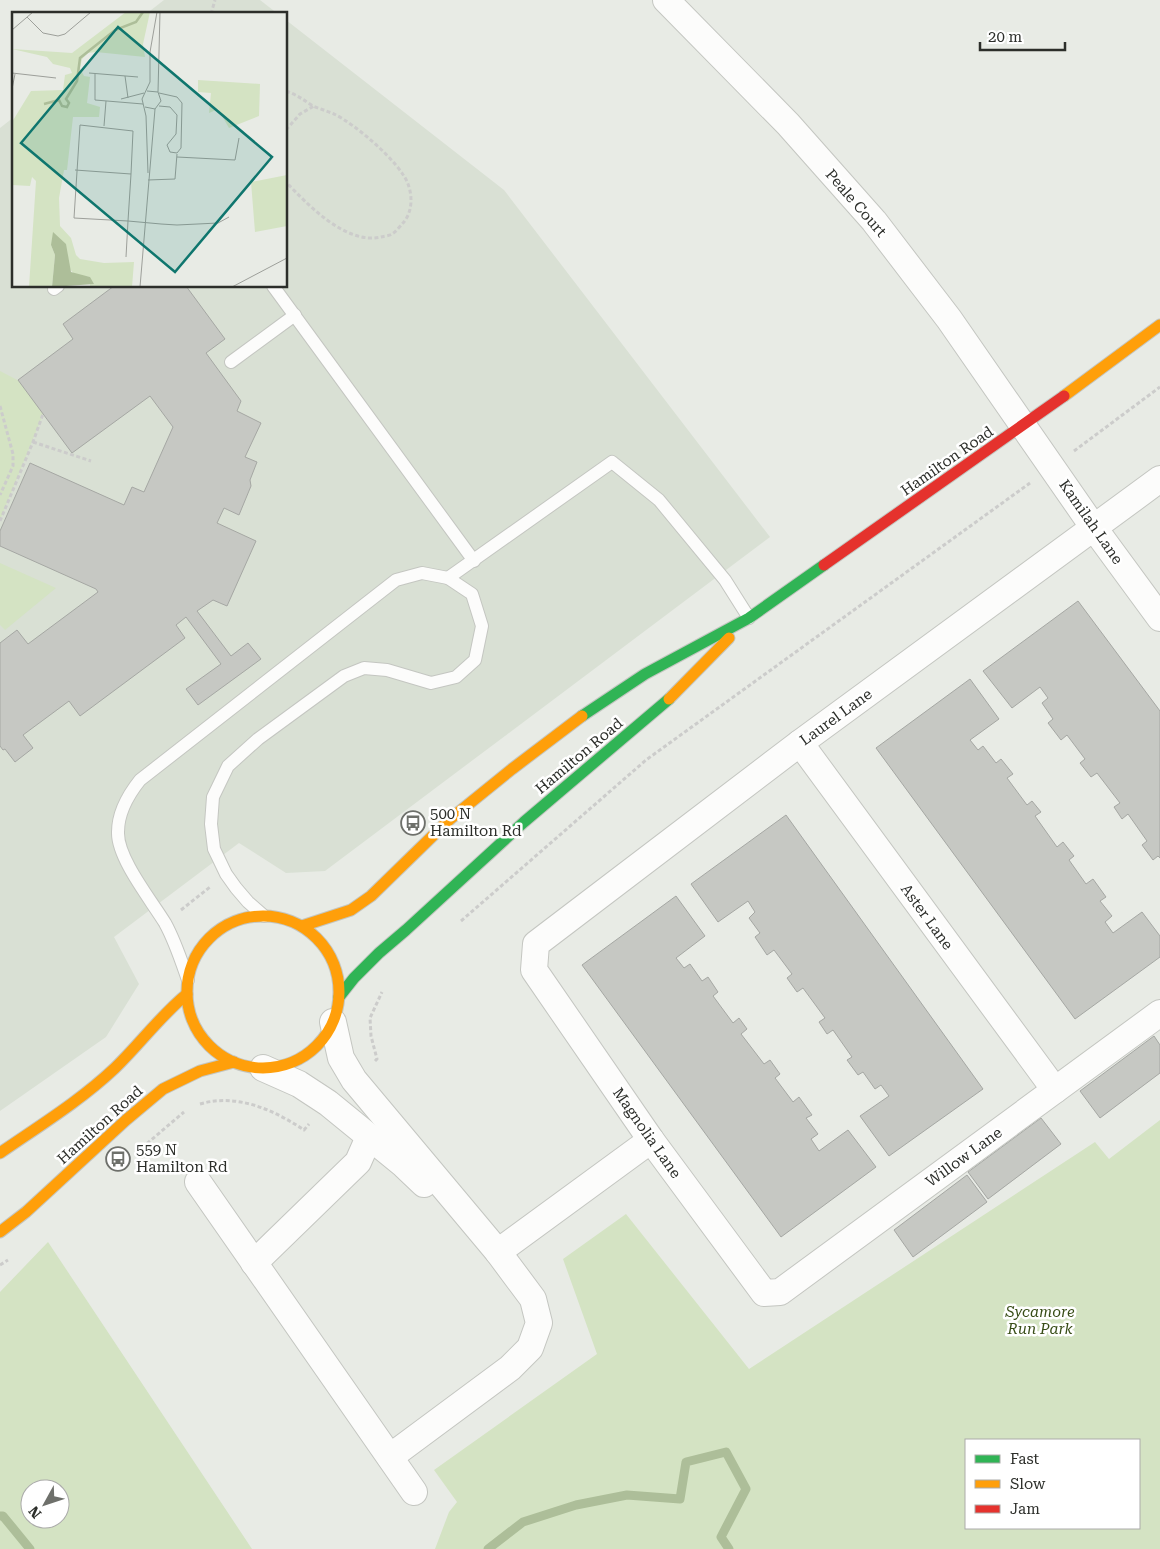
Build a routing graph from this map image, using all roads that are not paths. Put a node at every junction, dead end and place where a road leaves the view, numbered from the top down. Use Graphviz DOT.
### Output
graph roads {
  1 [pos="666,0"];
  2 [pos="275,288"];
  3 [pos="295,315"];
  4 [pos="1160,325"];
  5 [pos="230,362"];
  6 [pos="1023,426"];
  7 [pos="1160,479"];
  8 [pos="1094,528"];
  9 [pos="474,561"];
  10 [pos="448,578"];
  11 [pos="749,618"];
  12 [pos="1160,618"];
  13 [pos="800,743"];
  14 [pos="264,916"];
  15 [pos="302,926"];
  16 [pos="534,970"];
  17 [pos="188,980"];
  18 [pos="187,994"];
  19 [pos="339,997"];
  20 [pos="1160,1013"];
  21 [pos="333,1022"];
  22 [pos="234,1062"];
  23 [pos="263,1068"];
  24 [pos="1055,1090"];
  25 [pos="369,1137"];
  26 [pos="650,1140"];
  27 [pos="0,1153"];
  28 [pos="198,1182"];
  29 [pos="0,1232"];
  30 [pos="498,1252"];
  31 [pos="254,1263"];
  32 [pos="764,1293"];
  33 [pos="390,1457"];
  34 [pos="414,1492"];
  1 -- 6 [label="street, Peale Court"];
  2 -- 3 [label="lane"];
  3 -- 5 [label="lane"];
  3 -- 9 [label="lane"];
  4 -- 6 [label="main road, Hamilton Road"];
  6 -- 8 [label="street, Kamilah Lane"];
  6 -- 11 [label="main road, Hamilton Road"];
  7 -- 8 [label="street, Laurel Lane"];
  8 -- 12 [label="street, Kamilah Lane"];
  8 -- 13 [label="street, Laurel Lane"];
  9 -- 10 [label="lane"];
  9 -- 11 [label="lane"];
  10 -- 14 [label="lane"];
  10 -- 17 [label="lane"];
  11 -- 15 [label="main road, Hamilton Road"];
  11 -- 19 [label="main road, Hamilton Road"];
  13 -- 16 [label="street, Laurel Lane"];
  13 -- 24 [label="street, Aster Lane"];
  14 -- 15 [label="main road"];
  14 -- 17 [label="main road"];
  15 -- 19 [label="main road"];
  16 -- 26 [label="street, Magnolia Lane"];
  17 -- 18 [label="main road"];
  18 -- 22 [label="main road"];
  18 -- 27 [label="main road"];
  19 -- 21 [label="main road"];
  20 -- 24 [label="street, Willow Lane"];
  21 -- 23 [label="main road"];
  21 -- 30 [label="street"];
  22 -- 23 [label="main road"];
  22 -- 29 [label="main road, Hamilton Road"];
  23 -- 25 [label="street"];
  24 -- 32 [label="street, Willow Lane"];
  25 -- 30 [label="street"];
  25 -- 31 [label="street"];
  26 -- 30 [label="street"];
  26 -- 32 [label="street, Magnolia Lane"];
  28 -- 31 [label="street"];
  30 -- 33 [label="street"];
  31 -- 33 [label="street"];
  33 -- 34 [label="street"];
}
